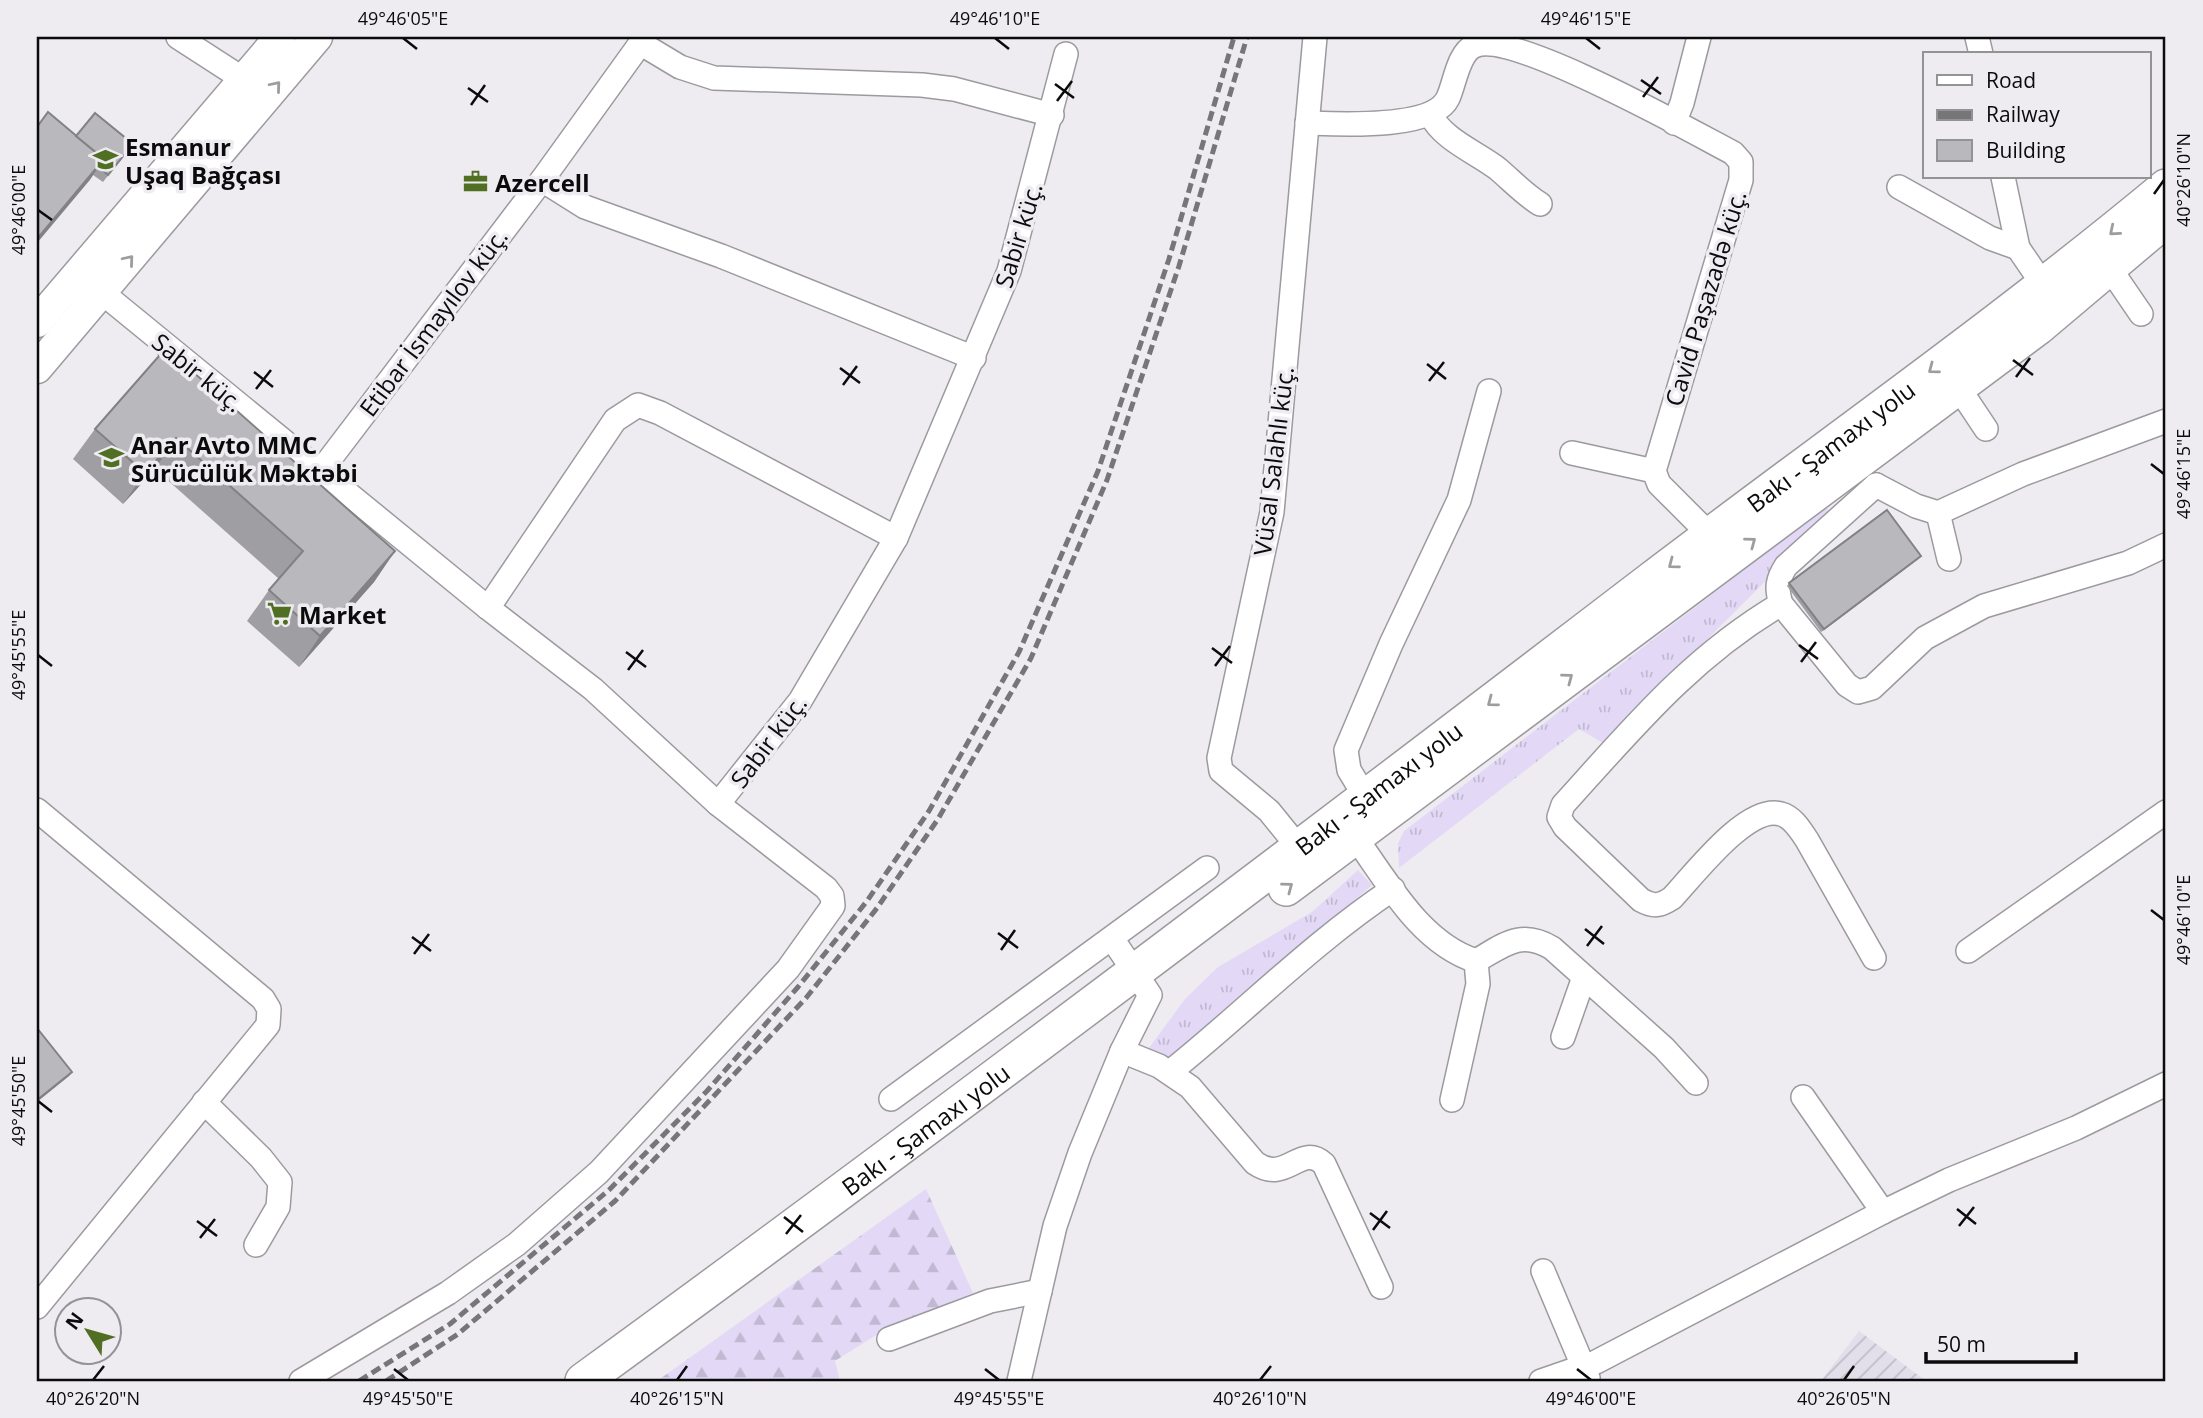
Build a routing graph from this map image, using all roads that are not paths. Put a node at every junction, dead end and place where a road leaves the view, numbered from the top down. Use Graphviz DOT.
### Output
graph roads {
  1 [pos="178,37"];
  2 [pos="279,37"];
  3 [pos="317,37"];
  4 [pos="1315,37"];
  5 [pos="1699,37"];
  6 [pos="642,40"];
  7 [pos="1066,54"];
  8 [pos="243,79"];
  9 [pos="1430,114"];
  10 [pos="1052,115"];
  11 [pos="1674,123"];
  12 [pos="1307,124"];
  13 [pos="2003,178"];
  14 [pos="542,180"];
  15 [pos="1899,187"];
  16 [pos="2166,187"];
  17 [pos="1540,204"];
  18 [pos="2166,219"];
  19 [pos="2166,234"];
  20 [pos="2018,248"];
  21 [pos="79,273"];
  22 [pos="2113,273"];
  23 [pos="2044,286"];
  24 [pos="101,294"];
  25 [pos="2141,314"];
  26 [pos="37,322"];
  27 [pos="2038,327"];
  28 [pos="974,358"];
  29 [pos="37,368"];
  30 [pos="1958,387"];
  31 [pos="1489,391"];
  32 [pos="2166,421"];
  33 [pos="1986,429"];
  34 [pos="1572,453"];
  35 [pos="1654,471"];
  36 [pos="320,472"];
  37 [pos="1868,472"];
  38 [pos="1938,513"];
  39 [pos="1710,535"];
  40 [pos="896,538"];
  41 [pos="2166,545"];
  42 [pos="1949,559"];
  43 [pos="1781,604"];
  44 [pos="488,608"];
  45 [pos="1366,798"];
  46 [pos="718,804"];
  47 [pos="37,810"];
  48 [pos="2166,812"];
  49 [pos="1355,837"];
  50 [pos="1299,848"];
  51 [pos="1207,868"];
  52 [pos="1393,889"];
  53 [pos="1113,940"];
  54 [pos="1968,951"];
  55 [pos="1874,958"];
  56 [pos="1476,961"];
  57 [pos="1584,977"];
  58 [pos="1142,981"];
  59 [pos="1563,1037"];
  60 [pos="1122,1051"];
  61 [pos="1170,1072"];
  62 [pos="1696,1083"];
  63 [pos="2166,1084"];
  64 [pos="1803,1097"];
  65 [pos="891,1099"];
  66 [pos="1452,1100"];
  67 [pos="204,1101"];
  68 [pos="1883,1212"];
  69 [pos="256,1245"];
  70 [pos="1543,1271"];
  71 [pos="1381,1287"];
  72 [pos="1040,1291"];
  73 [pos="37,1307"];
  74 [pos="889,1339"];
  75 [pos="1587,1374"];
  76 [pos="301,1381"];
  77 [pos="583,1381"];
  78 [pos="624,1381"];
  79 [pos="1018,1381"];
  80 [pos="1541,1381"];
  1 -- 8 [label="street"];
  2 -- 8 [label="main road"];
  24 -- 3 [label="main road, one-way"];
  4 -- 12 [label="street, Vüsal Salahlı küç."];
  5 -- 11 [label="street"];
  6 -- 10 [label="street"];
  6 -- 14 [label="street, Etibar İsmayılov küç."];
  7 -- 10 [label="street, Sabir küç."];
  8 -- 21 [label="main road"];
  9 -- 11 [label="street, Cavid Paşazadə küç."];
  9 -- 12 [label="street"];
  9 -- 17 [label="street"];
  10 -- 28 [label="street, Sabir küç."];
  11 -- 35 [label="street, Cavid Paşazadə küç."];
  12 -- 50 [label="street, Vüsal Salahlı küç."];
  13 -- 20 [label="street"];
  14 -- 28 [label="street"];
  14 -- 36 [label="street, Etibar İsmayılov küç."];
  15 -- 20 [label="street"];
  16 -- 23 [label="highway, Bakı - Şamaxı yolu, one-way"];
  18 -- 27 [label="highway, Bakı - Şamaxı yolu"];
  19 -- 22 [label="highway, Bakı - Şamaxı yolu"];
  20 -- 23 [label="street"];
  21 -- 24 [label="street, Sabir küç."];
  21 -- 26 [label="main road"];
  22 -- 25 [label="street"];
  22 -- 27 [label="highway, Bakı - Şamaxı yolu"];
  23 -- 39 [label="highway, Bakı - Şamaxı yolu, one-way"];
  24 -- 29 [label="main road"];
  24 -- 36 [label="street, Sabir küç."];
  27 -- 30 [label="highway, Bakı - Şamaxı yolu"];
  28 -- 40 [label="street, Sabir küç."];
  30 -- 33 [label="street"];
  30 -- 37 [label="highway, Bakı - Şamaxı yolu"];
  31 -- 45 [label="street"];
  32 -- 38 [label="street"];
  34 -- 35 [label="street"];
  35 -- 39 [label="street"];
  36 -- 44 [label="street, Sabir küç."];
  37 -- 38 [label="street"];
  37 -- 43 [label="street"];
  49 -- 37 [label="highway, Bakı - Şamaxı yolu, one-way"];
  38 -- 42 [label="street"];
  39 -- 45 [label="highway, Bakı - Şamaxı yolu, one-way"];
  40 -- 44 [label="street"];
  40 -- 46 [label="street, Sabir küç."];
  41 -- 43 [label="street"];
  43 -- 55 [label="street"];
  44 -- 46 [label="street, Sabir küç."];
  45 -- 50 [label="highway, Bakı - Şamaxı yolu"];
  46 -- 76 [label="street"];
  47 -- 67 [label="street"];
  48 -- 54 [label="street"];
  49 -- 52 [label="street"];
  58 -- 49 [label="highway, Bakı - Şamaxı yolu, one-way"];
  50 -- 58 [label="highway, Bakı - Şamaxı yolu"];
  51 -- 53 [label="street"];
  52 -- 56 [label="street"];
  52 -- 61 [label="street"];
  53 -- 58 [label="street"];
  53 -- 65 [label="street"];
  56 -- 57 [label="street"];
  56 -- 66 [label="street"];
  57 -- 59 [label="street"];
  57 -- 62 [label="street"];
  58 -- 60 [label="street"];
  58 -- 77 [label="highway, Bakı - Şamaxı yolu"];
  58 -- 78 [label="highway, Bakı - Şamaxı yolu"];
  60 -- 61 [label="street"];
  60 -- 72 [label="street"];
  61 -- 71 [label="street"];
  63 -- 68 [label="street"];
  64 -- 68 [label="street"];
  67 -- 69 [label="street"];
  67 -- 73 [label="street"];
  68 -- 75 [label="street"];
  70 -- 75 [label="street"];
  72 -- 74 [label="street"];
  72 -- 79 [label="street"];
  75 -- 80 [label="street"];
}
